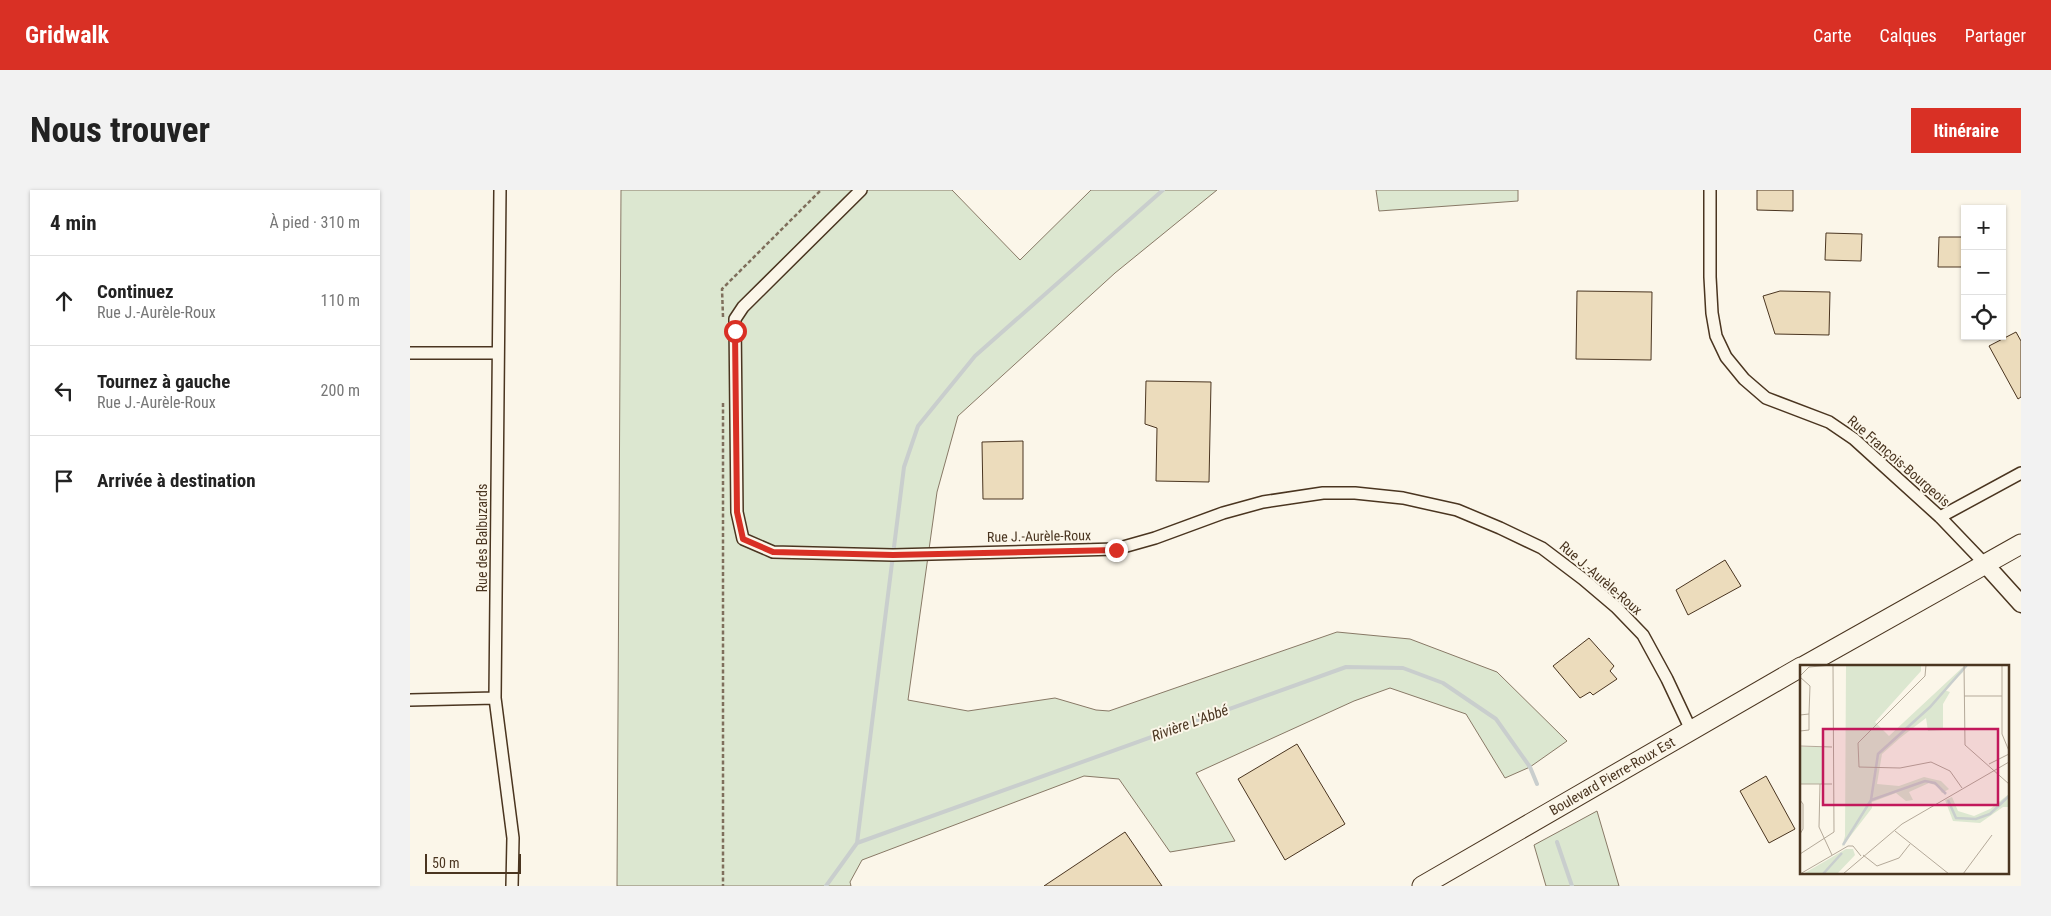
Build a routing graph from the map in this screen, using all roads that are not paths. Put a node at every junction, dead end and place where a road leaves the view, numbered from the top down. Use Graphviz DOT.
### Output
graph roads {
  1 [pos="500,190"];
  2 [pos="861,190"];
  3 [pos="1710,190"];
  4 [pos="410,353"];
  5 [pos="498,353"];
  6 [pos="2021,473"];
  7 [pos="1940,517"];
  8 [pos="2021,544"];
  9 [pos="1985,564"];
  10 [pos="2021,604"];
  11 [pos="1806,665"];
  12 [pos="1800,668"];
  13 [pos="496,698"];
  14 [pos="410,700"];
  15 [pos="1691,730"];
  16 [pos="512,886"];
  17 [pos="1422,886"];
  1 -- 5 [label="street, Rue des Balbuzards"];
  2 -- 15 [label="street, Rue J.-Aurèle-Roux"];
  3 -- 7 [label="street, Rue François-Bourgeois"];
  4 -- 5 [label="street"];
  5 -- 13 [label="street, Rue des Balbuzards"];
  6 -- 7 [label="street"];
  7 -- 9 [label="street, Rue François-Bourgeois"];
  8 -- 9 [label="main road, Boulevard Pierre-Roux Est"];
  9 -- 10 [label="street"];
  9 -- 11 [label="main road, Boulevard Pierre-Roux Est"];
  12 -- 15 [label="main road, Boulevard Pierre-Roux Est"];
  13 -- 14 [label="street"];
  13 -- 16 [label="street, Rue des Balbuzards"];
  15 -- 17 [label="main road, Boulevard Pierre-Roux Est"];
}
